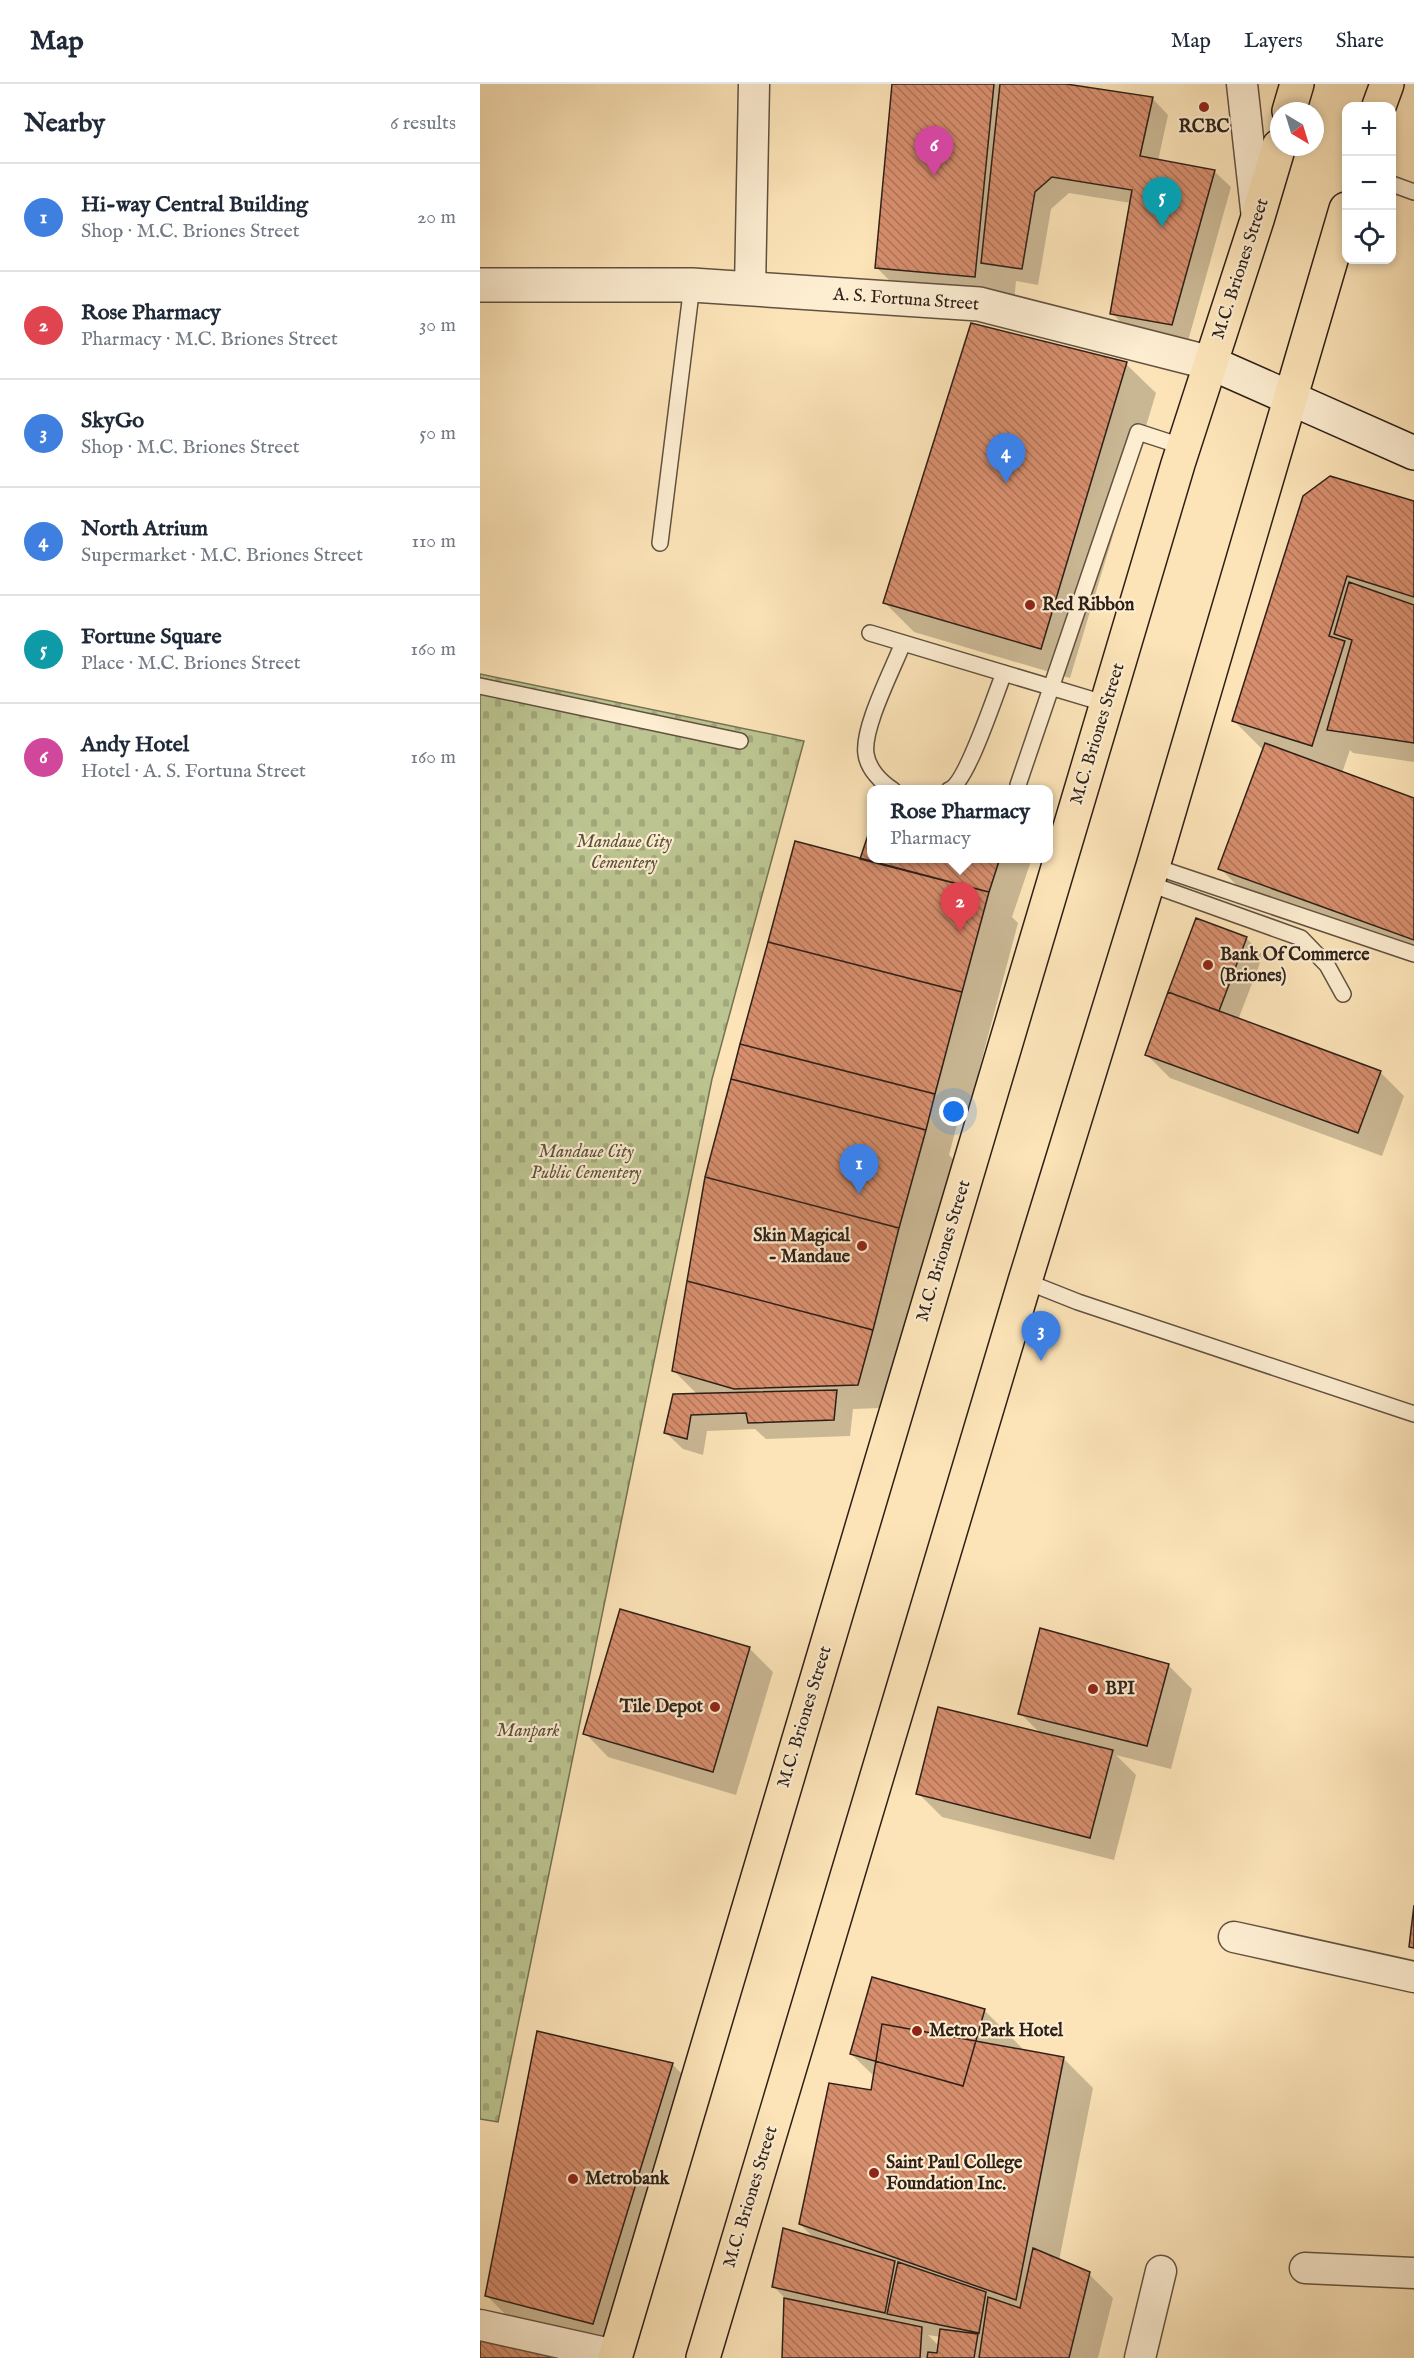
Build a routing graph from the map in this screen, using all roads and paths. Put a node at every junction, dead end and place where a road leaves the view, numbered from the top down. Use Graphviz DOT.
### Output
graph roads {
  1 [pos="754,84"];
  2 [pos="1242,84"];
  3 [pos="1297,84"];
  4 [pos="1387,84"];
  5 [pos="1292,102"];
  6 [pos="1380,102"];
  7 [pos="1276,156"];
  8 [pos="1396,185"];
  9 [pos="1414,192"];
  10 [pos="1347,210"];
  11 [pos="1257,220"];
  12 [pos="480,285"];
  13 [pos="692,285"];
  14 [pos="750,289"];
  15 [pos="1211,363"];
  16 [pos="1290,399"];
  17 [pos="1184,447"];
  18 [pos="1414,453"];
  19 [pos="660,543"];
  20 [pos="870,633"];
  21 [pos="903,643"];
  22 [pos="1004,674"];
  23 [pos="480,686"];
  24 [pos="1051,687"];
  25 [pos="1107,704"];
  26 [pos="740,741"];
  27 [pos="888,785"];
  28 [pos="956,785"];
  29 [pos="1018,785"];
  30 [pos="1150,875"];
  31 [pos="1414,954"];
  32 [pos="1344,994"];
  33 [pos="1025,1281"];
  34 [pos="1414,1414"];
  35 [pos="1234,1937"];
  36 [pos="1414,1977"];
  37 [pos="1305,2268"];
  38 [pos="1161,2271"];
  39 [pos="1414,2273"];
  40 [pos="480,2325"];
  41 [pos="615,2356"];
  42 [pos="703,2358"];
  43 [pos="1140,2358"];
  1 -- 14 [label="street"];
  2 -- 11 [label="street"];
  3 -- 5 [label="main road"];
  4 -- 6 [label="main road"];
  7 -- 11 [label="main road, M.C. Briones Street"];
  8 -- 9 [label="lane"];
  10 -- 16 [label="main road, M.C. Briones Street"];
  11 -- 15 [label="main road, M.C. Briones Street"];
  12 -- 13 [label="street, A. S. Fortuna Street"];
  13 -- 14 [label="street, A. S. Fortuna Street"];
  13 -- 19 [label="lane"];
  14 -- 15 [label="street, A. S. Fortuna Street"];
  15 -- 16 [label="street, A. S. Fortuna Street"];
  15 -- 17 [label="main road, M.C. Briones Street"];
  16 -- 18 [label="street, A. S. Fortuna Street"];
  16 -- 30 [label="main road, M.C. Briones Street"];
  17 -- 24 [label="lane"];
  17 -- 25 [label="main road, M.C. Briones Street"];
  20 -- 21 [label="lane"];
  21 -- 22 [label="lane"];
  21 -- 27 [label="lane"];
  22 -- 24 [label="lane"];
  22 -- 28 [label="lane"];
  23 -- 26 [label="lane"];
  24 -- 25 [label="lane"];
  24 -- 29 [label="lane"];
  25 -- 41 [label="main road, M.C. Briones Street"];
  30 -- 31 [label="lane"];
  30 -- 32 [label="lane"];
  30 -- 33 [label="main road, M.C. Briones Street"];
  33 -- 34 [label="lane"];
  33 -- 42 [label="main road, M.C. Briones Street"];
  35 -- 36 [label="street"];
  37 -- 39 [label="street"];
  38 -- 43 [label="street"];
  40 -- 41 [label="street"];
}
